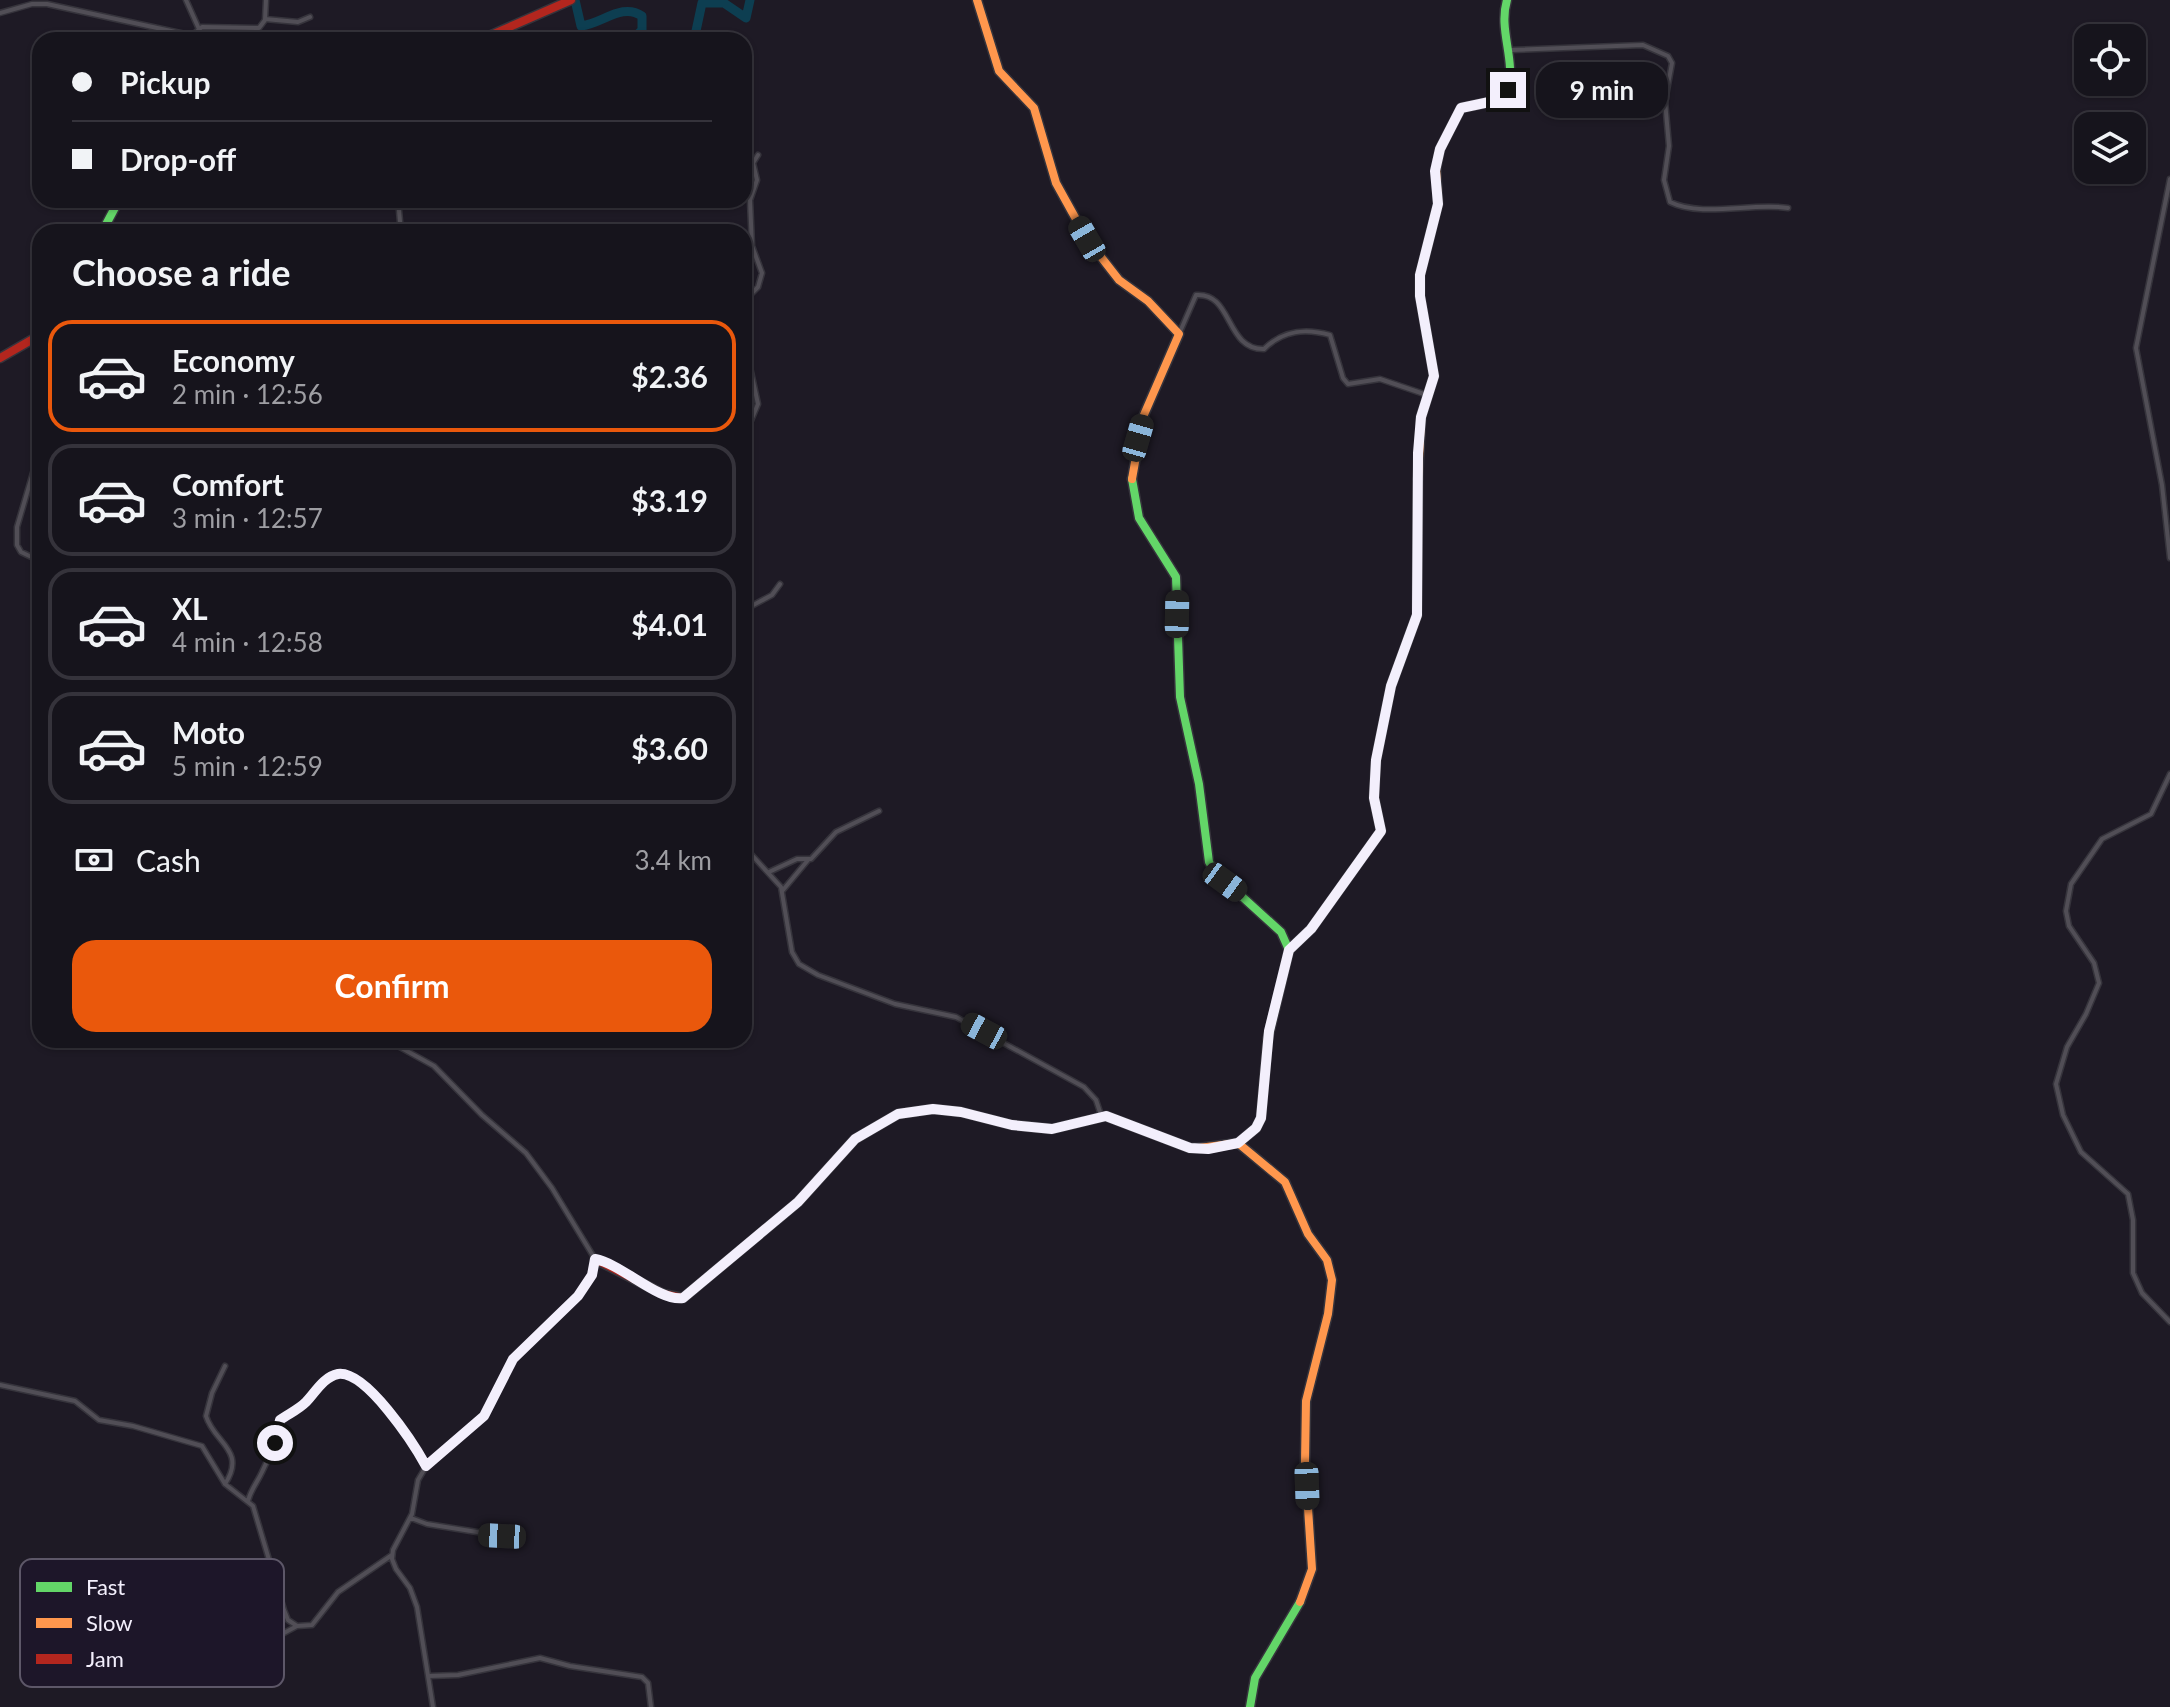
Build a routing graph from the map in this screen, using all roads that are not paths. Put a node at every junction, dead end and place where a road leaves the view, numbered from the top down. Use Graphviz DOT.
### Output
graph roads {
  1 [pos="186,0"];
  2 [pos="266,0"];
  3 [pos="977,0"];
  4 [pos="1507,0"];
  5 [pos="566,2"];
  6 [pos="0,13"];
  7 [pos="310,17"];
  8 [pos="265,19"];
  9 [pos="199,29"];
  10 [pos="168,32"];
  11 [pos="197,32"];
  12 [pos="498,32"];
  13 [pos="1512,50"];
  14 [pos="758,155"];
  15 [pos="2170,179"];
  16 [pos="752,203"];
  17 [pos="1788,208"];
  18 [pos="752,251"];
  19 [pos="752,293"];
  20 [pos="1179,334"];
  21 [pos="32,340"];
  22 [pos="0,358"];
  23 [pos="752,377"];
  24 [pos="1427,395"];
  25 [pos="752,418"];
  26 [pos="32,478"];
  27 [pos="32,557"];
  28 [pos="2170,558"];
  29 [pos="780,584"];
  30 [pos="752,606"];
  31 [pos="2170,774"];
  32 [pos="879,811"];
  33 [pos="752,855"];
  34 [pos="808,860"];
  35 [pos="769,872"];
  36 [pos="783,890"];
  37 [pos="1289,950"];
  38 [pos="401,1048"];
  39 [pos="1101,1115"];
  40 [pos="1238,1143"];
  41 [pos="595,1259"];
  42 [pos="2170,1322"];
  43 [pos="225,1366"];
  44 [pos="0,1385"];
  45 [pos="426,1466"];
  46 [pos="225,1484"];
  47 [pos="248,1501"];
  48 [pos="411,1518"];
  49 [pos="502,1536"];
  50 [pos="392,1555"];
  51 [pos="270,1559"];
  52 [pos="284,1610"];
  53 [pos="297,1626"];
  54 [pos="284,1633"];
  55 [pos="429,1676"];
  56 [pos="433,1707"];
  57 [pos="651,1707"];
  58 [pos="1250,1707"];
  1 -- 9 [label="street"];
  2 -- 8 [label="street"];
  3 -- 20 [label="street"];
  4 -- 13 [label="street"];
  5 -- 12 [label="street"];
  6 -- 10 [label="street"];
  7 -- 8 [label="street"];
  8 -- 9 [label="street"];
  9 -- 11 [label="street"];
  13 -- 17 [label="street"];
  13 -- 24 [label="street"];
  14 -- 16 [label="street"];
  15 -- 28 [label="street"];
  18 -- 19 [label="street"];
  20 -- 24 [label="street"];
  20 -- 37 [label="street"];
  21 -- 22 [label="street"];
  23 -- 25 [label="street"];
  24 -- 37 [label="street"];
  26 -- 27 [label="street"];
  29 -- 30 [label="street"];
  31 -- 42 [label="street"];
  32 -- 34 [label="street"];
  33 -- 35 [label="street"];
  34 -- 35 [label="street"];
  34 -- 36 [label="street"];
  35 -- 36 [label="street"];
  36 -- 39 [label="street"];
  37 -- 40 [label="street"];
  38 -- 41 [label="street"];
  39 -- 40 [label="street"];
  39 -- 41 [label="street"];
  40 -- 58 [label="street"];
  41 -- 45 [label="street"];
  43 -- 46 [label="street"];
  44 -- 46 [label="street"];
  45 -- 47 [label="street"];
  45 -- 48 [label="street"];
  46 -- 47 [label="street"];
  47 -- 51 [label="street"];
  48 -- 49 [label="street"];
  48 -- 50 [label="street"];
  50 -- 53 [label="street"];
  50 -- 55 [label="street"];
  52 -- 53 [label="street"];
  53 -- 54 [label="street"];
  55 -- 56 [label="street"];
  55 -- 57 [label="street"];
}
